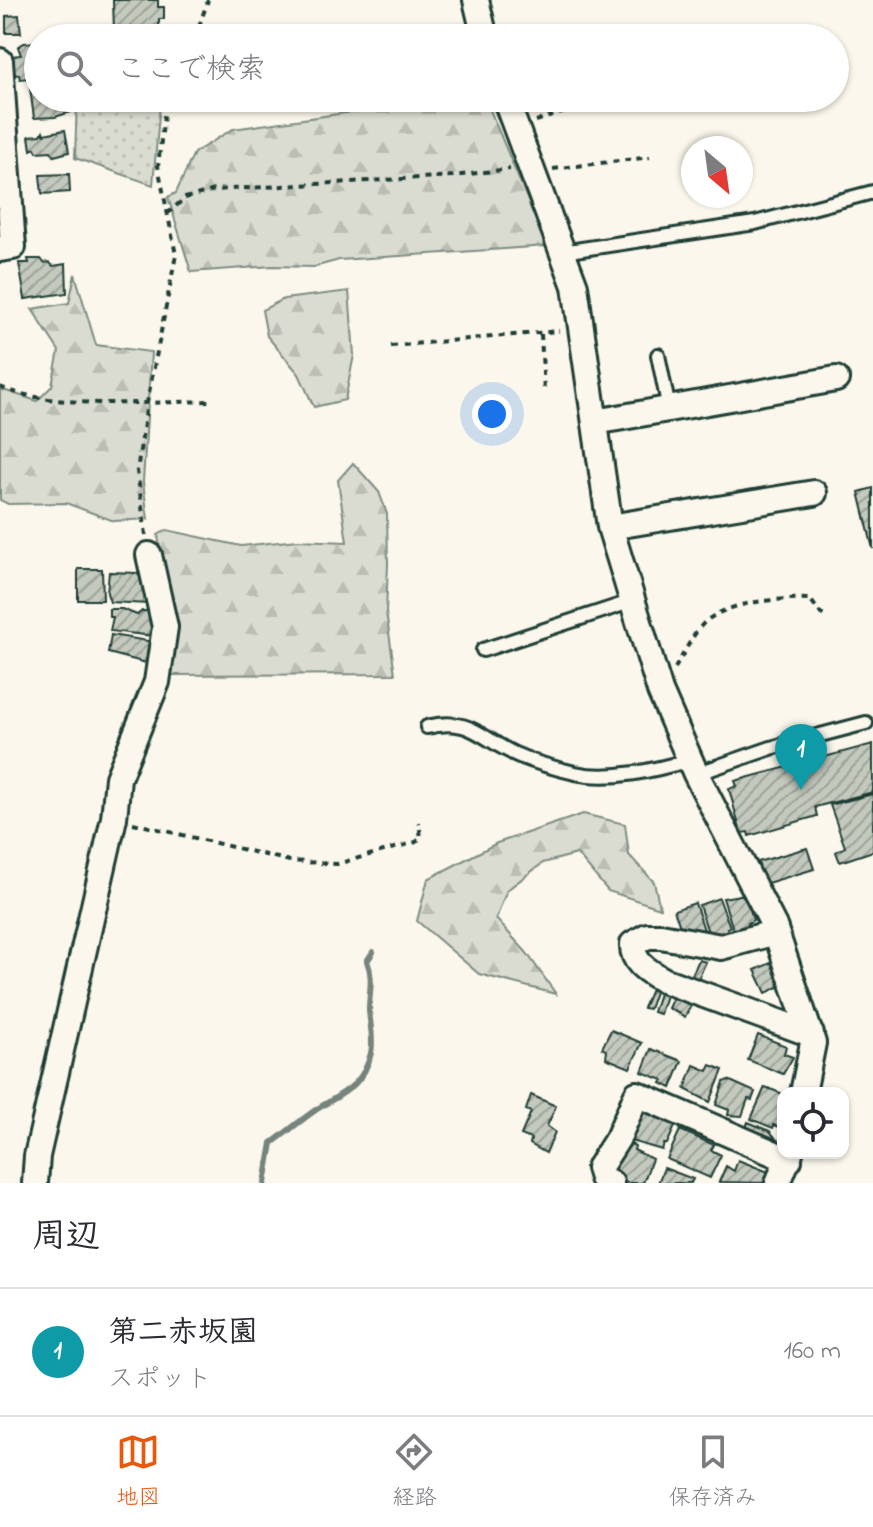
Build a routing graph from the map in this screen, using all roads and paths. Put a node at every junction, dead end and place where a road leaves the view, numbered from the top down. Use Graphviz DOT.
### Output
graph roads {
  1 [pos="208,0"];
  2 [pos="476,0"];
  3 [pos="200,24"];
  4 [pos="482,24"];
  5 [pos="0,61"];
  6 [pos="165,112"];
  7 [pos="509,112"];
  8 [pos="565,112"];
  9 [pos="514,127"];
  10 [pos="3,143"];
  11 [pos="650,157"];
  12 [pos="530,170"];
  13 [pos="873,192"];
  14 [pos="167,214"];
  15 [pos="0,249"];
  16 [pos="562,252"];
  17 [pos="581,329"];
  18 [pos="541,333"];
  19 [pos="391,346"];
  20 [pos="658,355"];
  21 [pos="836,379"];
  22 [pos="0,387"];
  23 [pos="544,392"];
  24 [pos="214,401"];
  25 [pos="147,403"];
  26 [pos="669,409"];
  27 [pos="595,422"];
  28 [pos="814,493"];
  29 [pos="610,527"];
  30 [pos="149,555"];
  31 [pos="633,601"];
  32 [pos="827,617"];
  33 [pos="483,650"];
  34 [pos="660,691"];
  35 [pos="866,723"];
  36 [pos="427,727"];
  37 [pos="693,767"];
  38 [pos="114,818"];
  39 [pos="419,822"];
  40 [pos="776,932"];
  41 [pos="811,1034"];
  42 [pos="804,1087"];
  43 [pos="777,1151"];
  44 [pos="788,1159"];
  45 [pos="35,1183"];
  46 [pos="611,1183"];
  47 [pos="778,1183"];
  1 -- 3 [label="path"];
  2 -- 4 [label="street"];
  5 -- 10 [label="street"];
  6 -- 14 [label="path"];
  7 -- 9 [label="street"];
  8 -- 9 [label="path"];
  9 -- 12 [label="street"];
  10 -- 15 [label="street"];
  11 -- 12 [label="path"];
  12 -- 14 [label="path"];
  12 -- 16 [label="street"];
  13 -- 16 [label="lane"];
  14 -- 25 [label="path"];
  16 -- 17 [label="street"];
  17 -- 18 [label="path"];
  17 -- 27 [label="street"];
  18 -- 19 [label="path"];
  18 -- 23 [label="path"];
  20 -- 26 [label="lane"];
  21 -- 26 [label="street"];
  22 -- 25 [label="path"];
  24 -- 25 [label="path"];
  25 -- 30 [label="path"];
  26 -- 27 [label="street"];
  27 -- 29 [label="street"];
  28 -- 29 [label="street"];
  29 -- 31 [label="street"];
  30 -- 38 [label="street"];
  31 -- 33 [label="lane"];
  31 -- 34 [label="street"];
  32 -- 34 [label="path"];
  34 -- 37 [label="street"];
  35 -- 37 [label="lane"];
  36 -- 37 [label="lane"];
  37 -- 40 [label="street"];
  38 -- 39 [label="path"];
  38 -- 45 [label="street"];
  40 -- 41 [label="street"];
  40 -- 41 [label="street"];
  41 -- 42 [label="street"];
  43 -- 46 [label="street"];
  44 -- 47 [label="street"];
}
